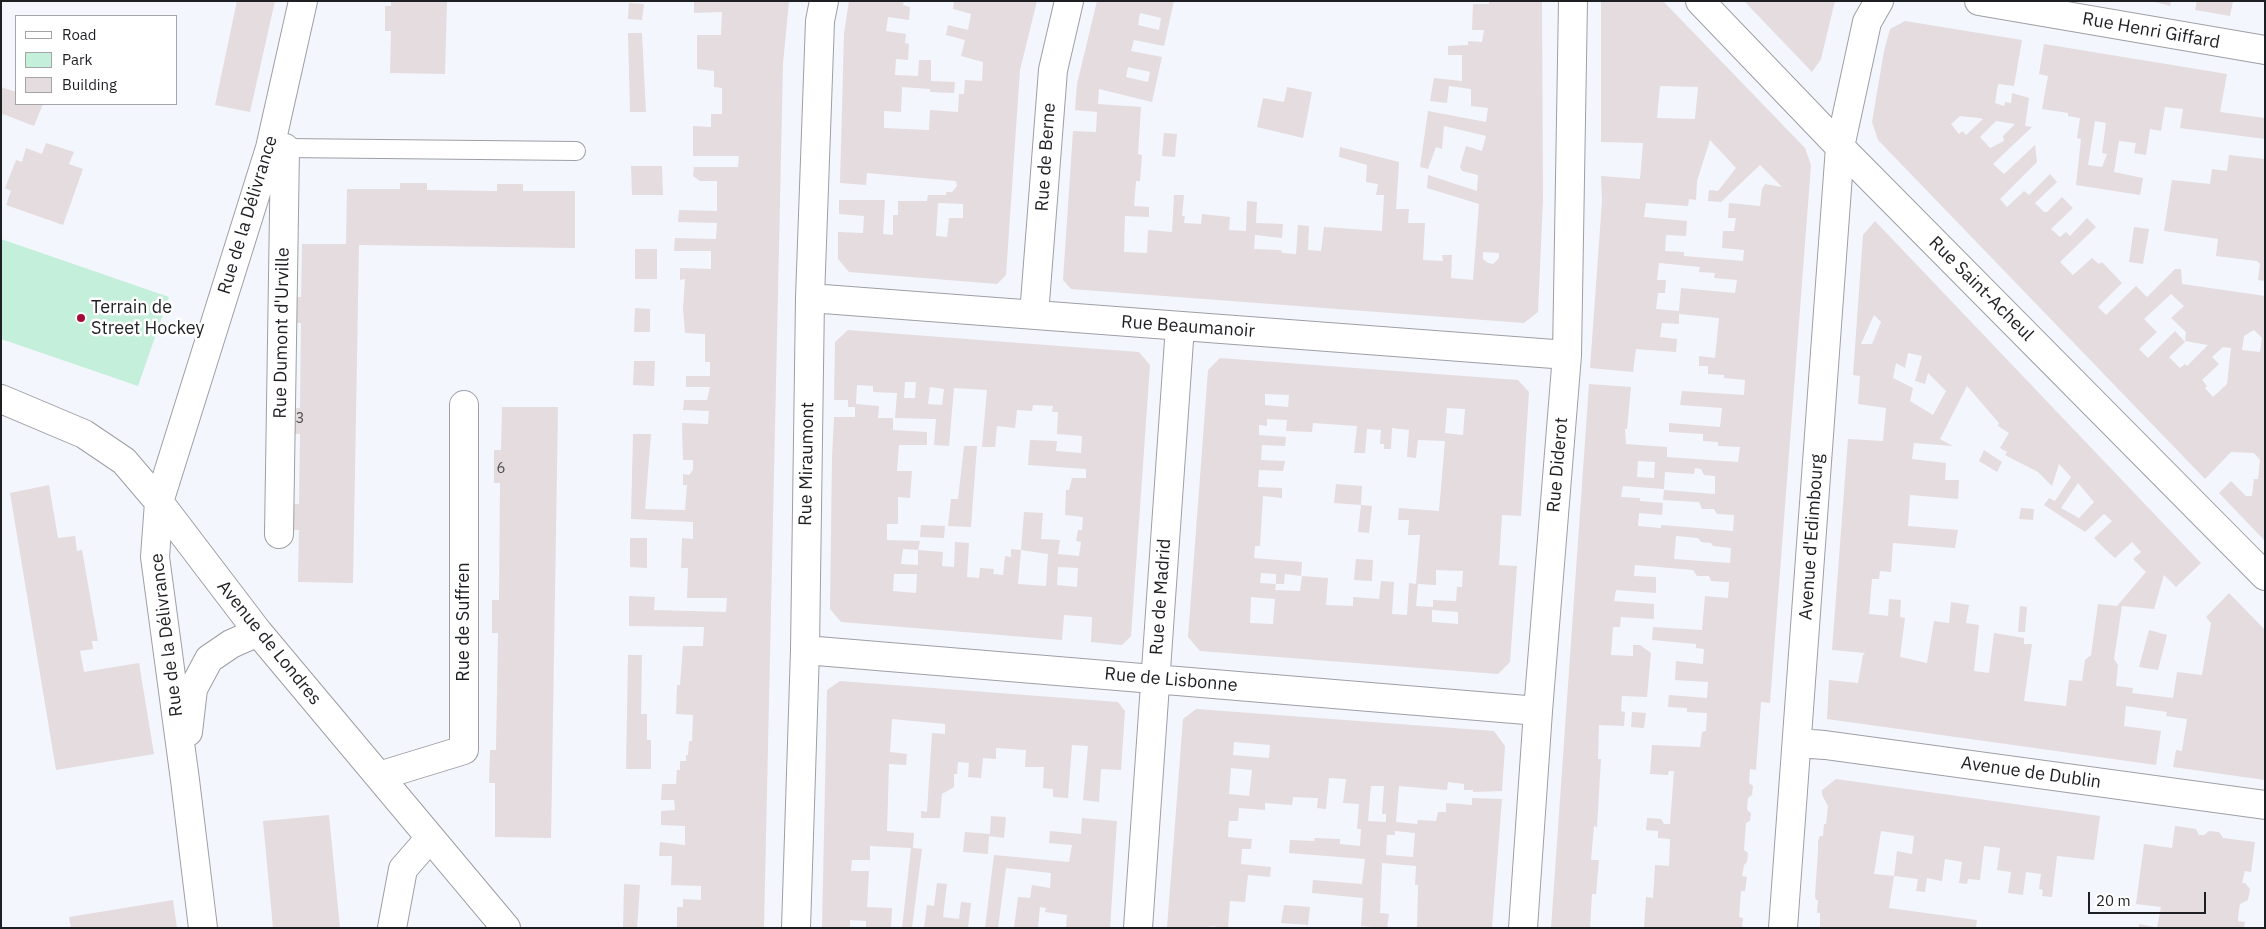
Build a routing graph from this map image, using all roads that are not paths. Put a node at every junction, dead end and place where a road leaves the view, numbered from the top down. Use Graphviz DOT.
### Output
graph roads {
  1 [pos="303,1"];
  2 [pos="824,1"];
  3 [pos="1069,1"];
  4 [pos="1573,1"];
  5 [pos="1700,1"];
  6 [pos="1879,1"];
  7 [pos="1979,1"];
  8 [pos="2265,50"];
  9 [pos="1840,147"];
  10 [pos="278,148"];
  11 [pos="576,151"];
  12 [pos="810,298"];
  13 [pos="1034,315"];
  14 [pos="1180,326"];
  15 [pos="1567,356"];
  16 [pos="1,399"];
  17 [pos="464,405"];
  18 [pos="159,502"];
  19 [pos="279,534"];
  20 [pos="2265,576"];
  21 [pos="258,632"];
  22 [pos="805,650"];
  23 [pos="1155,680"];
  24 [pos="1538,711"];
  25 [pos="1797,743"];
  26 [pos="379,776"];
  27 [pos="185,780"];
  28 [pos="2265,805"];
  29 [pos="430,838"];
  30 [pos="203,928"];
  31 [pos="392,928"];
  32 [pos="506,928"];
  33 [pos="796,928"];
  34 [pos="1138,928"];
  35 [pos="1523,928"];
  36 [pos="1783,928"];
  1 -- 10 [label="street, Rue de la Délivrance"];
  2 -- 12 [label="street, Rue Miraumont"];
  3 -- 13 [label="street, Rue de Berne"];
  4 -- 15 [label="street, Rue Diderot"];
  5 -- 9 [label="street, Rue Saint-Acheul"];
  6 -- 9 [label="street"];
  7 -- 8 [label="street, Rue Henri Giffard"];
  9 -- 20 [label="street, Rue Saint-Acheul"];
  9 -- 25 [label="street, Avenue d'Edimbourg"];
  10 -- 11 [label="lane"];
  10 -- 18 [label="street, Rue de la Délivrance"];
  10 -- 19 [label="street, Rue Dumont d'Urville"];
  12 -- 13 [label="street, Rue Beaumanoir"];
  12 -- 22 [label="street, Rue Miraumont"];
  13 -- 14 [label="street, Rue Beaumanoir"];
  14 -- 15 [label="street, Rue Beaumanoir"];
  14 -- 23 [label="street, Rue de Madrid"];
  15 -- 24 [label="street, Rue Diderot"];
  16 -- 18 [label="street, Avenue de Londres"];
  17 -- 26 [label="street, Rue de Suffren"];
  18 -- 21 [label="street, Avenue de Londres"];
  18 -- 27 [label="street, Rue de la Délivrance"];
  21 -- 26 [label="street, Avenue de Londres"];
  21 -- 27 [label="street, Rue de la Délivrance"];
  22 -- 23 [label="street, Rue de Lisbonne"];
  22 -- 33 [label="street, Rue Miraumont"];
  23 -- 24 [label="street, Rue de Lisbonne"];
  23 -- 34 [label="street, Rue de Madrid"];
  24 -- 35 [label="street, Rue Diderot"];
  25 -- 28 [label="street, Avenue de Dublin"];
  25 -- 36 [label="street, Avenue d'Edimbourg"];
  26 -- 29 [label="street, Avenue de Londres"];
  27 -- 30 [label="street, Rue de la Délivrance"];
  29 -- 31 [label="street"];
  29 -- 32 [label="street, Avenue de Londres"];
}
